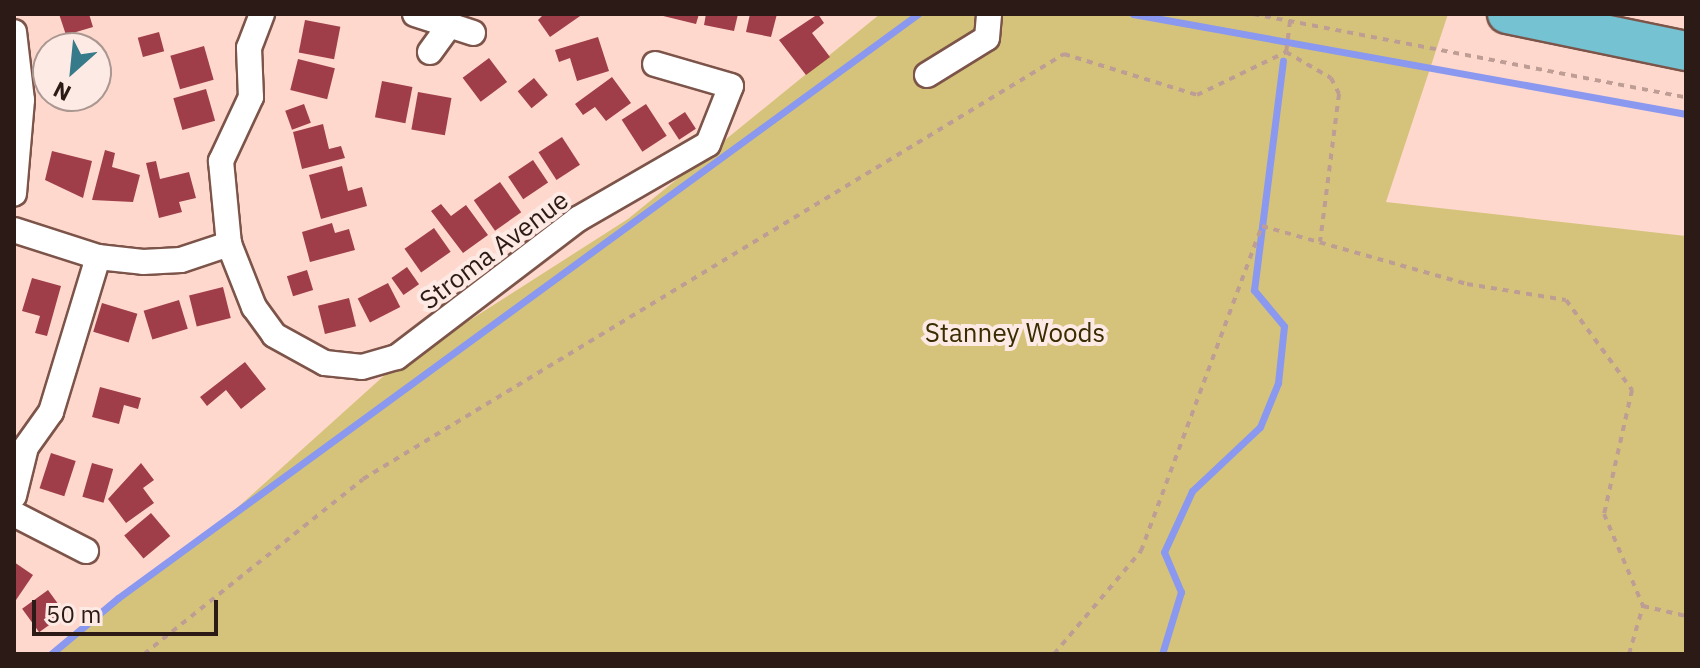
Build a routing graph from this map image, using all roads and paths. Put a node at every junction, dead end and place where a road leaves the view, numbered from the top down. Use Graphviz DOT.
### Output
graph roads {
  1 [pos="262,14"];
  2 [pos="415,14"];
  3 [pos="989,14"];
  4 [pos="1253,14"];
  5 [pos="1507,14"];
  6 [pos="1290,21"];
  7 [pos="450,24"];
  8 [pos="14,32"];
  9 [pos="473,33"];
  10 [pos="1286,51"];
  11 [pos="1686,51"];
  12 [pos="430,52"];
  13 [pos="655,64"];
  14 [pos="927,75"];
  15 [pos="1686,97"];
  16 [pos="14,194"];
  17 [pos="14,230"];
  18 [pos="1320,242"];
  19 [pos="229,244"];
  20 [pos="98,257"];
  21 [pos="14,496"];
  22 [pos="14,514"];
  23 [pos="86,551"];
  24 [pos="1643,606"];
  25 [pos="1686,616"];
  26 [pos="144,654"];
  27 [pos="1054,654"];
  28 [pos="1629,654"];
  1 -- 19 [label="street"];
  2 -- 7 [label="street"];
  3 -- 14 [label="street"];
  4 -- 6 [label="path"];
  5 -- 11 [label="main road"];
  6 -- 10 [label="path"];
  6 -- 15 [label="path"];
  7 -- 9 [label="street"];
  7 -- 12 [label="street"];
  8 -- 16 [label="street"];
  10 -- 18 [label="path"];
  10 -- 26 [label="path"];
  13 -- 19 [label="street, Stroma Avenue"];
  17 -- 20 [label="street"];
  18 -- 24 [label="path"];
  18 -- 27 [label="path"];
  19 -- 20 [label="street"];
  20 -- 21 [label="street"];
  22 -- 23 [label="street"];
  24 -- 25 [label="path"];
  24 -- 28 [label="path"];
}
